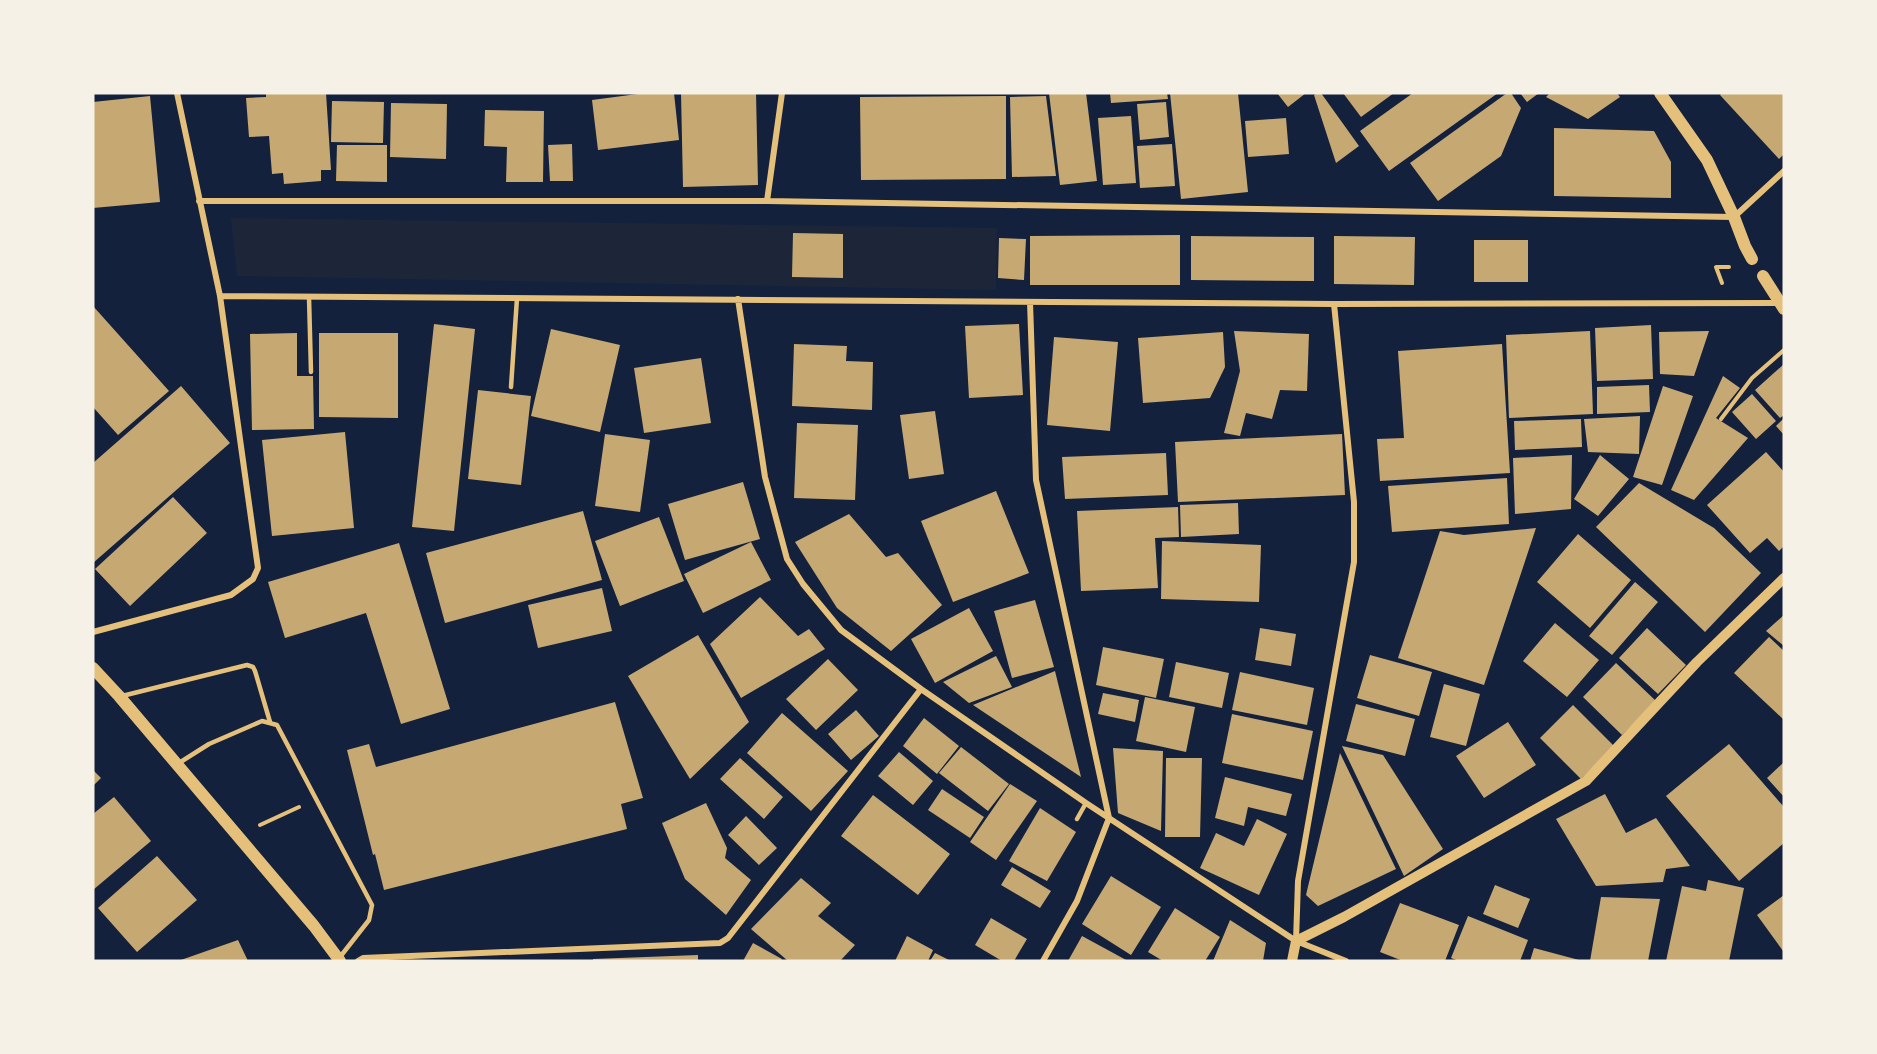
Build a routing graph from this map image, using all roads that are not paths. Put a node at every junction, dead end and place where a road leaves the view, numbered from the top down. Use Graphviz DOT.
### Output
graph roads {
  1 [pos="177,93"];
  2 [pos="782,93"];
  3 [pos="1660,93"];
  4 [pos="1784,171"];
  5 [pos="199,201"];
  6 [pos="767,201"];
  7 [pos="1734,217"];
  8 [pos="1752,259"];
  9 [pos="1763,276"];
  10 [pos="220,296"];
  11 [pos="309,297"];
  12 [pos="517,298"];
  13 [pos="738,299"];
  14 [pos="1030,302"];
  15 [pos="1334,304"];
  16 [pos="1781,306"];
  17 [pos="310,372"];
  18 [pos="511,387"];
  19 [pos="1784,578"];
  20 [pos="93,632"];
  21 [pos="93,668"];
  22 [pos="921,689"];
  23 [pos="119,696"];
  24 [pos="270,722"];
  25 [pos="177,764"];
  26 [pos="1086,803"];
  27 [pos="1109,818"];
  28 [pos="1077,819"];
  29 [pos="1296,941"];
  30 [pos="339,960"];
  31 [pos="358,961"];
  32 [pos="1043,961"];
  33 [pos="1292,961"];
  34 [pos="1346,961"];
  1 -- 5 [label="street"];
  2 -- 6 [label="street"];
  3 -- 7 [label="main road"];
  4 -- 7 [label="street"];
  5 -- 6 [label="street"];
  5 -- 10 [label="street"];
  6 -- 7 [label="street"];
  7 -- 8 [label="main road"];
  9 -- 16 [label="main road"];
  10 -- 11 [label="street"];
  10 -- 20 [label="street"];
  11 -- 12 [label="street"];
  11 -- 17 [label="lane"];
  12 -- 13 [label="street"];
  12 -- 18 [label="lane"];
  13 -- 14 [label="street"];
  13 -- 22 [label="street"];
  14 -- 15 [label="street"];
  14 -- 27 [label="street"];
  15 -- 16 [label="street"];
  15 -- 29 [label="street"];
  19 -- 29 [label="street"];
  21 -- 23 [label="main road"];
  22 -- 26 [label="street"];
  22 -- 31 [label="street"];
  23 -- 24 [label="lane"];
  23 -- 25 [label="main road"];
  24 -- 25 [label="lane"];
  24 -- 30 [label="lane"];
  25 -- 30 [label="main road"];
  26 -- 27 [label="street"];
  26 -- 28 [label="lane"];
  27 -- 29 [label="street"];
  27 -- 32 [label="street"];
  29 -- 33 [label="street"];
  29 -- 34 [label="street"];
}
